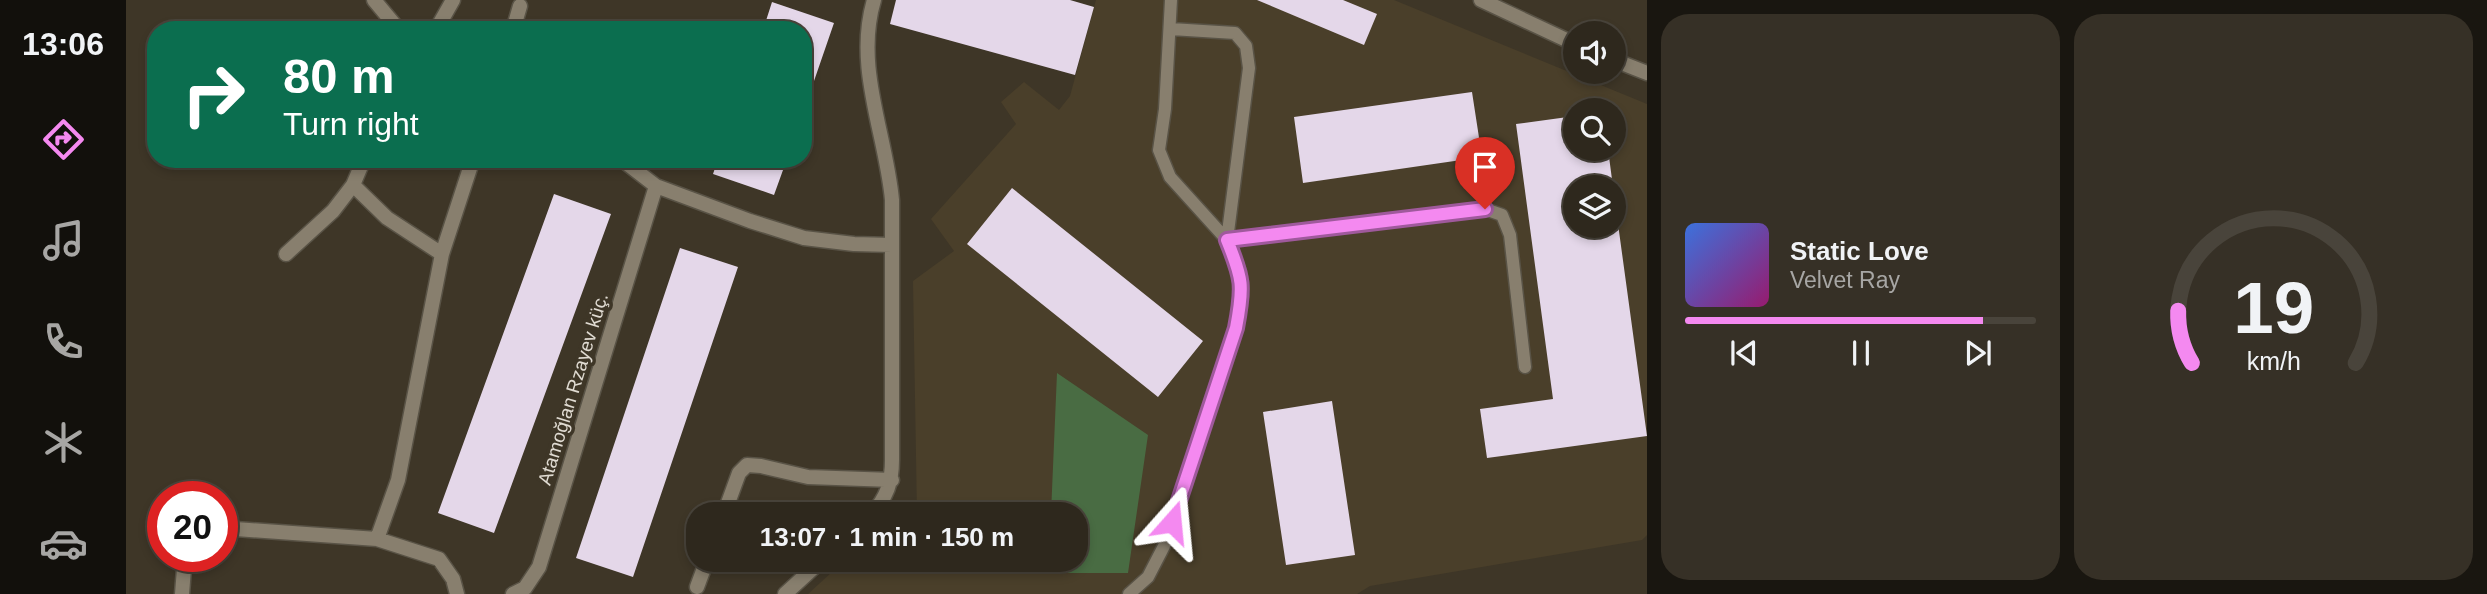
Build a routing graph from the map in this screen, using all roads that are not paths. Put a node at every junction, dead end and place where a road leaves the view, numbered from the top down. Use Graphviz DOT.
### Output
graph roads {
  1 [pos="374,0"];
  2 [pos="453,0"];
  3 [pos="874,0"];
  4 [pos="1171,0"];
  5 [pos="1482,0"];
  6 [pos="520,6"];
  7 [pos="392,21"];
  8 [pos="441,21"];
  9 [pos="516,21"];
  10 [pos="1171,29"];
  11 [pos="1563,38"];
  12 [pos="1626,65"];
  13 [pos="1647,73"];
  14 [pos="360,168"];
  15 [pos="470,168"];
  16 [pos="633,168"];
  17 [pos="353,185"];
  18 [pos="656,186"];
  19 [pos="1227,240"];
  20 [pos="892,245"];
  21 [pos="286,254"];
  22 [pos="442,254"];
  23 [pos="1525,367"];
  24 [pos="892,480"];
  25 [pos="727,502"];
  26 [pos="881,502"];
  27 [pos="238,529"];
  28 [pos="377,539"];
  29 [pos="184,572"];
  30 [pos="703,572"];
  31 [pos="809,572"];
  32 [pos="697,587"];
  33 [pos="182,594"];
  34 [pos="457,594"];
  35 [pos="513,594"];
  36 [pos="785,594"];
  37 [pos="1129,594"];
  1 -- 7 [label="street"];
  2 -- 8 [label="street"];
  3 -- 20 [label="street"];
  4 -- 10 [label="lane"];
  5 -- 11 [label="street"];
  6 -- 9 [label="street"];
  10 -- 19 [label="lane"];
  10 -- 19 [label="lane"];
  12 -- 13 [label="street"];
  14 -- 17 [label="street"];
  15 -- 22 [label="street"];
  16 -- 18 [label="street"];
  17 -- 21 [label="street"];
  17 -- 22 [label="street"];
  18 -- 20 [label="street"];
  18 -- 35 [label="street, Atamoğlan Rzayev küç."];
  19 -- 23 [label="lane"];
  19 -- 37 [label="lane"];
  20 -- 24 [label="street"];
  22 -- 28 [label="street"];
  24 -- 25 [label="street"];
  24 -- 26 [label="street"];
  27 -- 28 [label="street"];
  28 -- 34 [label="street"];
  29 -- 33 [label="street"];
  30 -- 32 [label="street"];
  31 -- 36 [label="street"];
}
